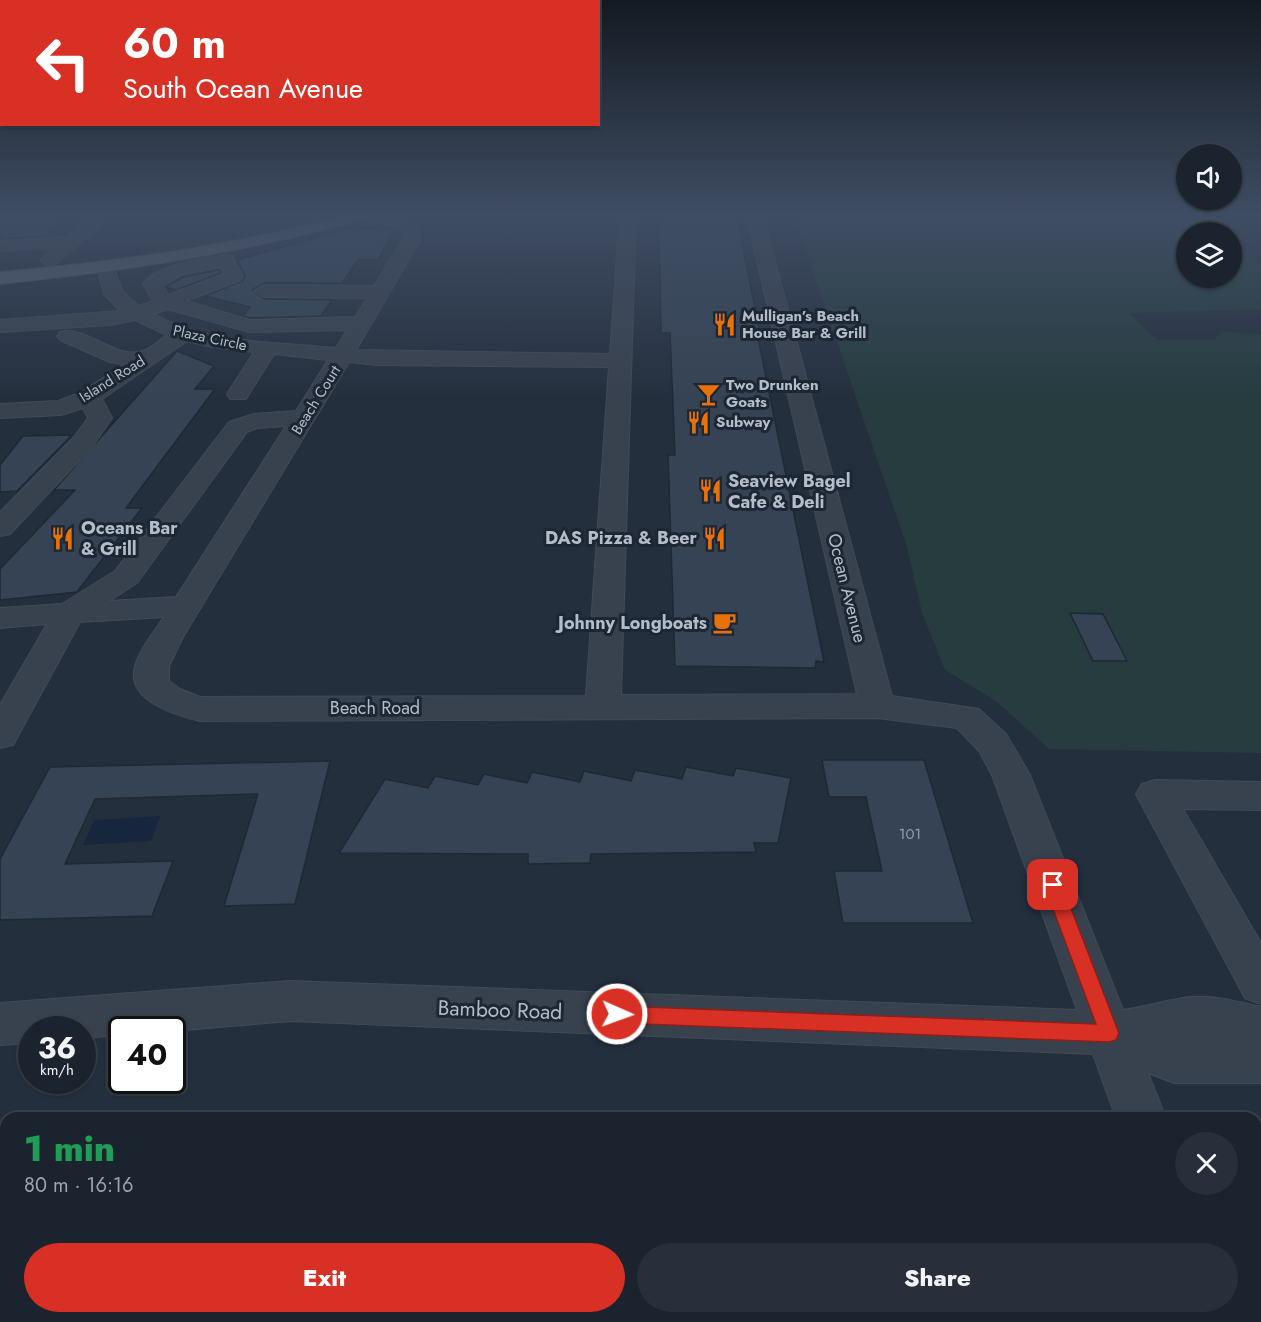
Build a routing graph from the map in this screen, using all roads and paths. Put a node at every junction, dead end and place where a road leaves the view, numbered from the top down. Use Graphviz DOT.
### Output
graph roads {
  1 [pos="32,275"];
  2 [pos="108,275"];
  3 [pos="169,275"];
  4 [pos="388,275"];
  5 [pos="625,275"];
  6 [pos="769,275"];
  7 [pos="0,278"];
  8 [pos="264,291"];
  9 [pos="381,292"];
  10 [pos="163,301"];
  11 [pos="136,314"];
  12 [pos="110,319"];
  13 [pos="237,323"];
  14 [pos="363,323"];
  15 [pos="0,326"];
  16 [pos="67,336"];
  17 [pos="193,337"];
  18 [pos="30,345"];
  19 [pos="267,348"];
  20 [pos="621,353"];
  21 [pos="345,354"];
  22 [pos="147,358"];
  23 [pos="238,394"];
  24 [pos="90,396"];
  25 [pos="0,411"];
  26 [pos="304,418"];
  27 [pos="27,499"];
  28 [pos="0,500"];
  29 [pos="0,528"];
  30 [pos="186,606"];
  31 [pos="69,614"];
  32 [pos="0,618"];
  33 [pos="877,706"];
  34 [pos="603,707"];
  35 [pos="0,736"];
  36 [pos="1261,796"];
  37 [pos="1261,984"];
  38 [pos="0,1024"];
  39 [pos="1261,1028"];
  40 [pos="1109,1033"];
  41 [pos="1261,1061"];
  42 [pos="1139,1112"];
  1 -- 7 [label="main road"];
  2 -- 11 [label="street, Plaza Circle"];
  3 -- 10 [label="street"];
  4 -- 9 [label="street, Beach Court"];
  5 -- 20 [label="street"];
  6 -- 33 [label="street, Ocean Avenue"];
  8 -- 9 [label="street"];
  9 -- 14 [label="street, Beach Court"];
  10 -- 11 [label="street"];
  10 -- 13 [label="street"];
  11 -- 12 [label="street"];
  11 -- 17 [label="street, Plaza Circle"];
  12 -- 15 [label="street"];
  12 -- 16 [label="street"];
  13 -- 14 [label="street"];
  13 -- 17 [label="street, Island Road"];
  14 -- 21 [label="street, Beach Court"];
  16 -- 18 [label="street"];
  16 -- 22 [label="street"];
  17 -- 19 [label="street, Plaza Circle"];
  17 -- 22 [label="street, Island Road"];
  19 -- 21 [label="street, Plaza Circle"];
  19 -- 23 [label="street"];
  20 -- 21 [label="street, Plaza Circle"];
  20 -- 34 [label="street"];
  21 -- 26 [label="street, Beach Court"];
  22 -- 24 [label="street, Island Road"];
  24 -- 25 [label="street, Island Road"];
  24 -- 27 [label="street"];
  26 -- 30 [label="street, Beach Court"];
  26 -- 31 [label="street"];
  27 -- 28 [label="street"];
  27 -- 29 [label="street"];
  30 -- 31 [label="street"];
  30 -- 34 [label="street, Beach Road"];
  31 -- 32 [label="street"];
  31 -- 35 [label="street"];
  33 -- 34 [label="street, Beach Road"];
  33 -- 40 [label="street"];
  36 -- 37 [label="street"];
  38 -- 40 [label="street, Bamboo Road"];
  39 -- 40 [label="street"];
  40 -- 41 [label="street"];
  40 -- 42 [label="street"];
}
